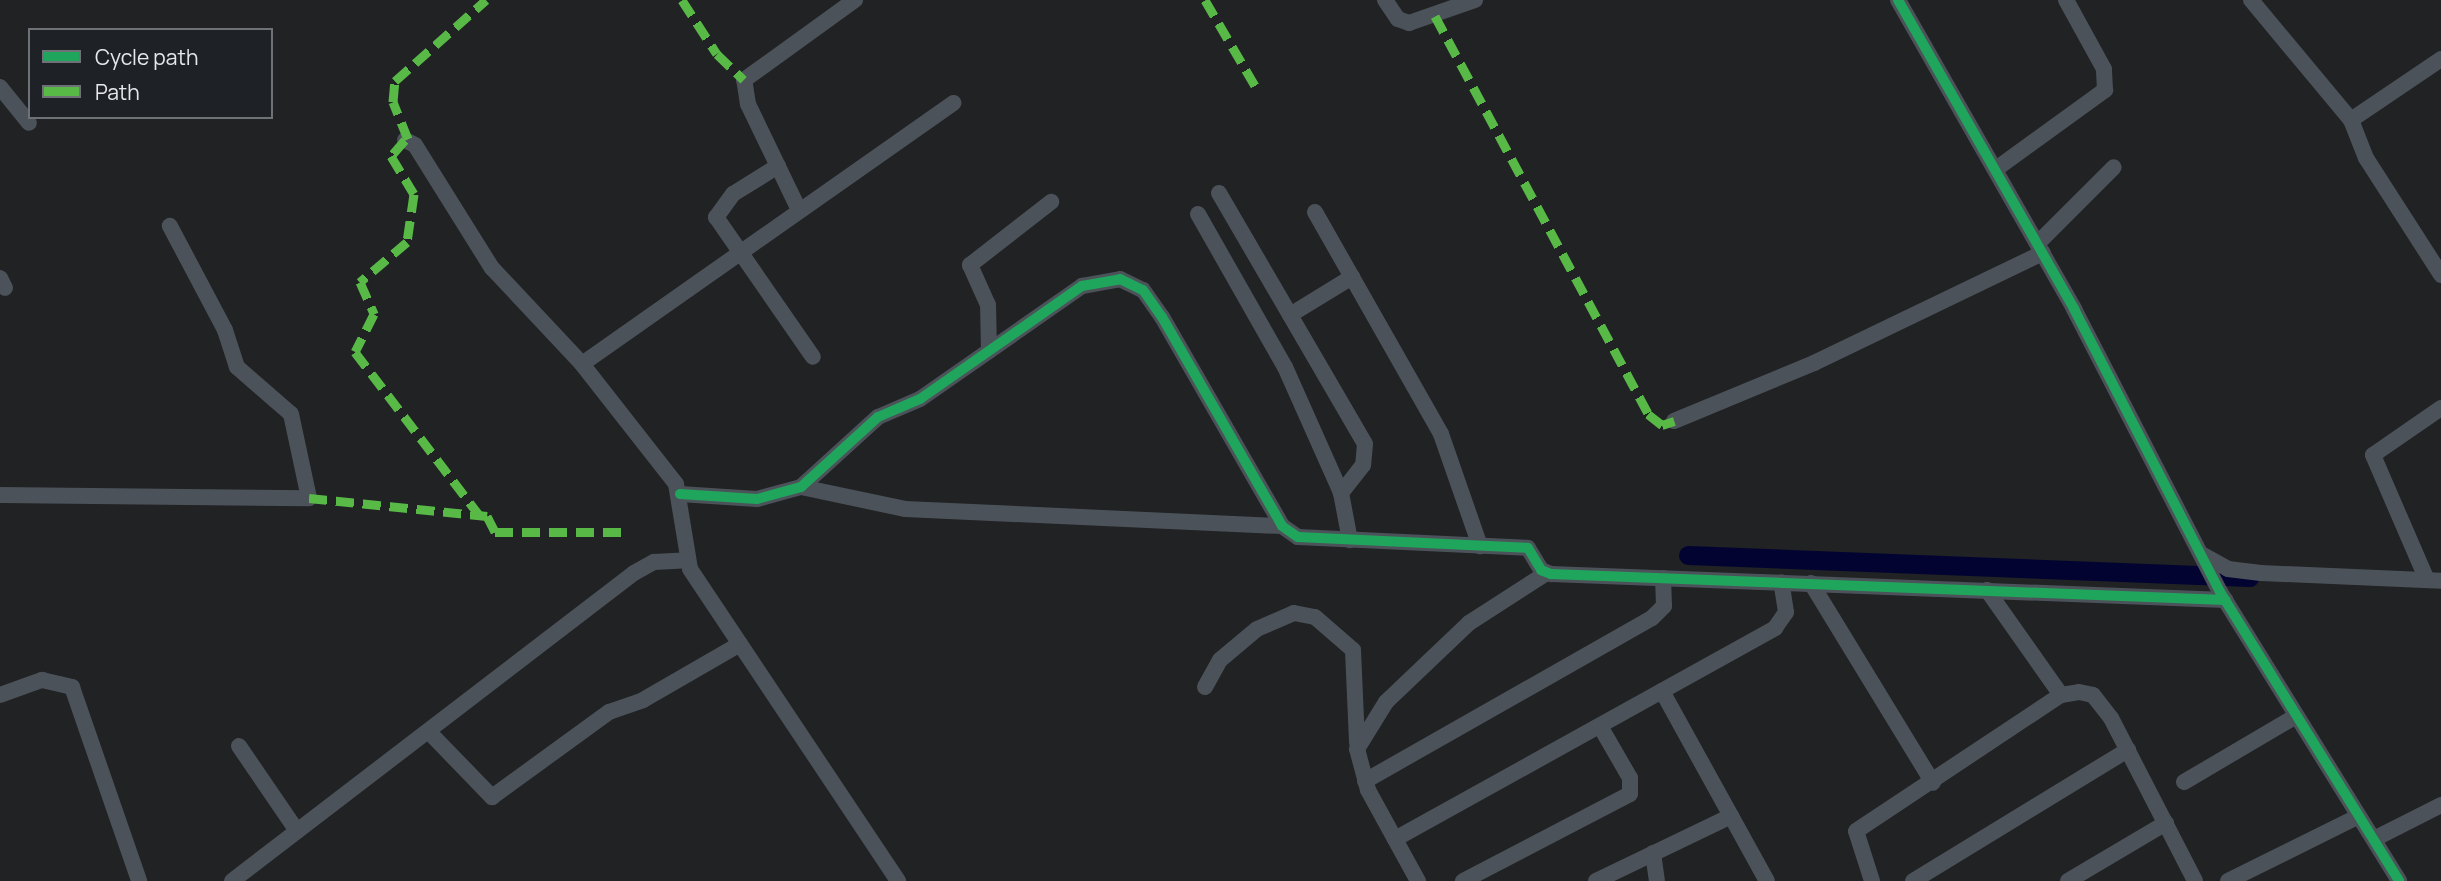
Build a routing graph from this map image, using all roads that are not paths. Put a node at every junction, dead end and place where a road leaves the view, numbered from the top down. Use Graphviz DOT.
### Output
graph roads {
  1 [pos="855,0"];
  2 [pos="1385,0"];
  3 [pos="1475,0"];
  4 [pos="1898,0"];
  5 [pos="2066,0"];
  6 [pos="2251,0"];
  7 [pos="2441,59"];
  8 [pos="0,87"];
  9 [pos="953,103"];
  10 [pos="2351,120"];
  11 [pos="29,122"];
  12 [pos="405,140"];
  13 [pos="778,166"];
  14 [pos="2114,167"];
  15 [pos="1996,169"];
  16 [pos="1219,193"];
  17 [pos="1051,202"];
  18 [pos="799,210"];
  19 [pos="1315,212"];
  20 [pos="1198,214"];
  21 [pos="170,226"];
  22 [pos="2041,248"];
  23 [pos="736,255"];
  24 [pos="2441,275"];
  25 [pos="1352,277"];
  26 [pos="1290,315"];
  27 [pos="989,351"];
  28 [pos="813,357"];
  29 [pos="582,363"];
  30 [pos="2441,408"];
  31 [pos="1674,421"];
  32 [pos="801,487"];
  33 [pos="1341,493"];
  34 [pos="681,494"];
  35 [pos="0,495"];
  36 [pos="1282,526"];
  37 [pos="1350,540"];
  38 [pos="1480,546"];
  39 [pos="2202,558"];
  40 [pos="687,560"];
  41 [pos="1540,564"];
  42 [pos="1663,578"];
  43 [pos="2434,581"];
  44 [pos="1781,582"];
  45 [pos="1811,583"];
  46 [pos="1987,590"];
  47 [pos="2222,596"];
  48 [pos="740,644"];
  49 [pos="1205,687"];
  50 [pos="1662,691"];
  51 [pos="0,695"];
  52 [pos="2061,695"];
  53 [pos="2296,716"];
  54 [pos="1600,726"];
  55 [pos="429,732"];
  56 [pos="239,746"];
  57 [pos="1357,749"];
  58 [pos="2128,750"];
  59 [pos="1365,781"];
  60 [pos="2184,782"];
  61 [pos="1933,783"];
  62 [pos="2441,804"];
  63 [pos="1731,816"];
  64 [pos="2359,816"];
  65 [pos="2166,823"];
  66 [pos="297,831"];
  67 [pos="1395,839"];
  68 [pos="2374,839"];
  69 [pos="1653,853"];
  70 [pos="139,881"];
  71 [pos="232,881"];
  72 [pos="898,881"];
  73 [pos="1418,881"];
  74 [pos="1463,881"];
  75 [pos="1597,881"];
  76 [pos="1657,881"];
  77 [pos="1767,881"];
  78 [pos="1872,881"];
  79 [pos="1913,881"];
  80 [pos="2068,881"];
  81 [pos="2195,881"];
  82 [pos="2228,881"];
  83 [pos="2399,881"];
  1 -- 13 [label="street"];
  2 -- 3 [label="street"];
  4 -- 15 [label="street"];
  5 -- 15 [label="street"];
  6 -- 10 [label="street"];
  7 -- 10 [label="street"];
  8 -- 11 [label="street"];
  9 -- 18 [label="street"];
  10 -- 24 [label="street"];
  12 -- 29 [label="street"];
  13 -- 18 [label="street"];
  13 -- 23 [label="street"];
  14 -- 22 [label="street"];
  15 -- 22 [label="street"];
  16 -- 26 [label="street"];
  17 -- 27 [label="street"];
  18 -- 23 [label="street"];
  19 -- 25 [label="street"];
  20 -- 33 [label="street"];
  21 -- 35 [label="street"];
  22 -- 31 [label="street"];
  22 -- 39 [label="street"];
  23 -- 28 [label="street"];
  23 -- 29 [label="street"];
  25 -- 26 [label="street"];
  25 -- 38 [label="street"];
  26 -- 33 [label="street"];
  27 -- 32 [label="street"];
  27 -- 36 [label="street"];
  29 -- 34 [label="street"];
  30 -- 43 [label="street"];
  32 -- 34 [label="street"];
  32 -- 36 [label="street"];
  33 -- 37 [label="street"];
  34 -- 40 [label="street"];
  36 -- 37 [label="street"];
  37 -- 38 [label="street"];
  38 -- 41 [label="street"];
  39 -- 43 [label="street"];
  39 -- 47 [label="street"];
  40 -- 48 [label="street"];
  40 -- 55 [label="street"];
  41 -- 42 [label="street"];
  41 -- 57 [label="street"];
  42 -- 44 [label="street"];
  42 -- 59 [label="street"];
  44 -- 45 [label="street"];
  44 -- 50 [label="street"];
  45 -- 46 [label="street"];
  45 -- 61 [label="street"];
  46 -- 47 [label="street"];
  46 -- 52 [label="street"];
  47 -- 53 [label="street"];
  48 -- 55 [label="street"];
  48 -- 72 [label="street"];
  49 -- 57 [label="street"];
  50 -- 54 [label="street"];
  50 -- 63 [label="street"];
  51 -- 70 [label="street"];
  52 -- 58 [label="street"];
  52 -- 61 [label="street"];
  53 -- 60 [label="street"];
  53 -- 64 [label="street"];
  54 -- 67 [label="street"];
  54 -- 74 [label="street"];
  55 -- 66 [label="street"];
  56 -- 66 [label="street"];
  57 -- 59 [label="street"];
  58 -- 65 [label="street"];
  58 -- 79 [label="street"];
  59 -- 67 [label="street"];
  61 -- 78 [label="street"];
  62 -- 68 [label="street"];
  63 -- 69 [label="street"];
  63 -- 77 [label="street"];
  64 -- 68 [label="street"];
  64 -- 82 [label="street"];
  65 -- 80 [label="street"];
  65 -- 81 [label="street"];
  66 -- 71 [label="street"];
  67 -- 73 [label="street"];
  68 -- 83 [label="street"];
  69 -- 75 [label="street"];
  69 -- 76 [label="street"];
}
